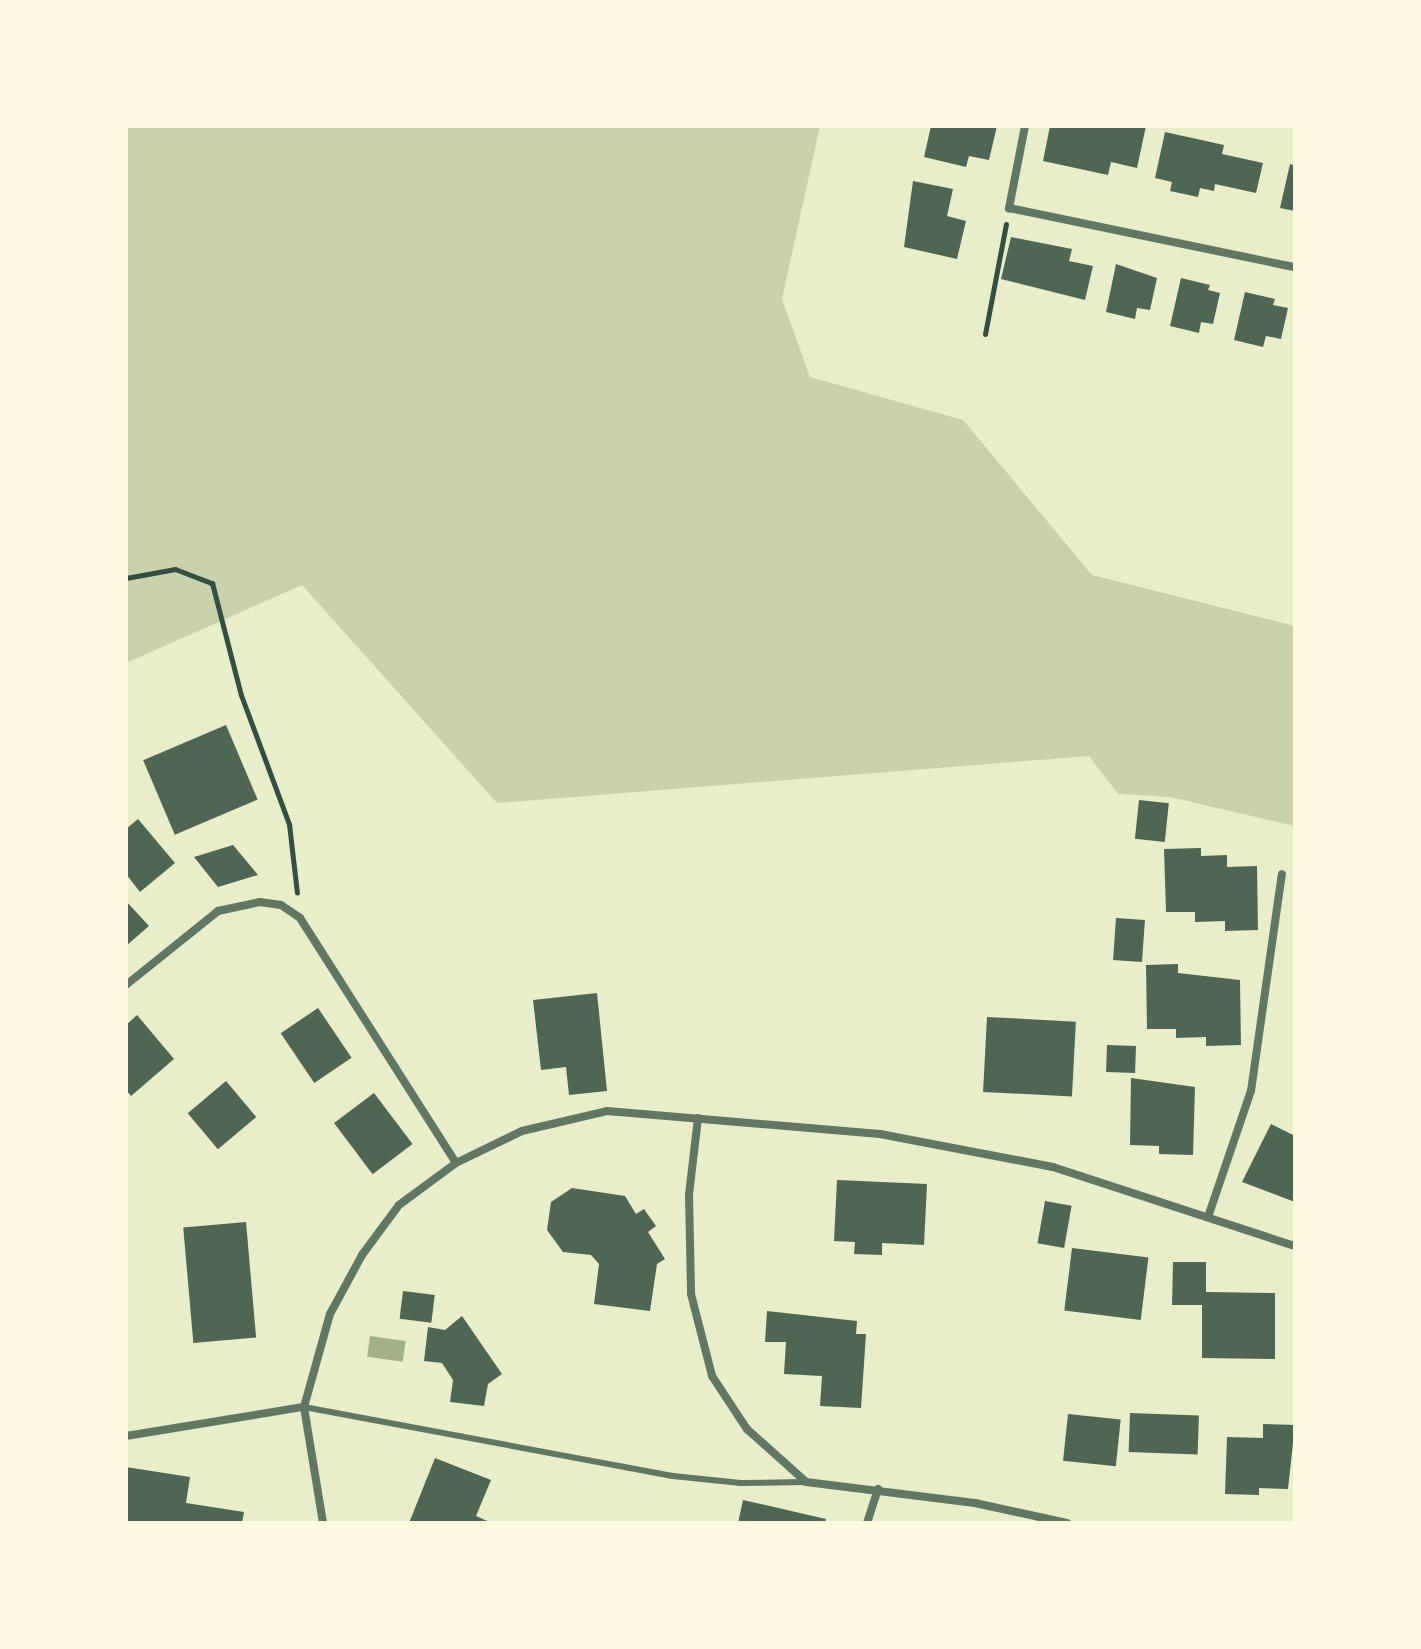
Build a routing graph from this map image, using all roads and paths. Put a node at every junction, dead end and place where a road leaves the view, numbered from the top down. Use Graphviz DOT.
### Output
graph roads {
  1 [pos="1025,126"];
  2 [pos="1009,208"];
  3 [pos="1295,267"];
  4 [pos="985,334"];
  5 [pos="126,578"];
  6 [pos="1282,874"];
  7 [pos="300,918"];
  8 [pos="126,985"];
  9 [pos="698,1118"];
  10 [pos="456,1163"];
  11 [pos="1208,1217"];
  12 [pos="1295,1246"];
  13 [pos="304,1407"];
  14 [pos="126,1436"];
  15 [pos="806,1482"];
  16 [pos="878,1489"];
  17 [pos="323,1523"];
  18 [pos="867,1523"];
  19 [pos="1067,1523"];
  1 -- 2 [label="street"];
  2 -- 3 [label="street"];
  2 -- 4 [label="path"];
  5 -- 7 [label="path"];
  6 -- 11 [label="street"];
  7 -- 8 [label="street"];
  7 -- 10 [label="street"];
  9 -- 10 [label="street"];
  9 -- 11 [label="street"];
  9 -- 15 [label="street"];
  10 -- 13 [label="street"];
  11 -- 12 [label="street"];
  13 -- 14 [label="street"];
  13 -- 15 [label="lane"];
  13 -- 17 [label="street"];
  15 -- 16 [label="street"];
  16 -- 18 [label="street"];
  16 -- 19 [label="street"];
}
